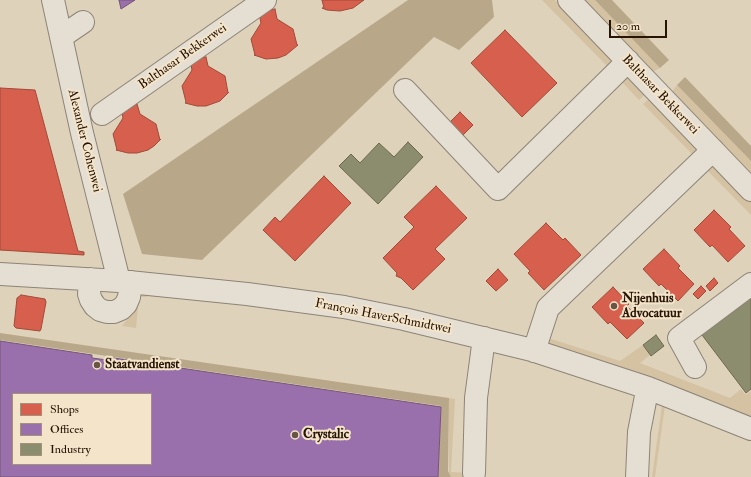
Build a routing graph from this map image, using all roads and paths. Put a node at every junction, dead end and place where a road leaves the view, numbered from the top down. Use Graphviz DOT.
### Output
graph roads {
  1 [pos="53,0"];
  2 [pos="265,0"];
  3 [pos="569,0"];
  4 [pos="83,22"];
  5 [pos="61,37"];
  6 [pos="628,61"];
  7 [pos="405,90"];
  8 [pos="102,114"];
  9 [pos="712,150"];
  10 [pos="751,190"];
  11 [pos="0,274"];
  12 [pos="90,279"];
  13 [pos="125,281"];
  14 [pos="751,284"];
  15 [pos="484,338"];
  16 [pos="534,351"];
  17 [pos="695,368"];
  18 [pos="648,388"];
  19 [pos="739,430"];
  20 [pos="474,473"];
  21 [pos="637,477"];
  1 -- 5 [label="street, Alexander Cohenwei"];
  2 -- 8 [label="street, Balthasar Bekkerwei"];
  3 -- 6 [label="street, Balthasar Bekkerwei"];
  4 -- 5 [label="street"];
  5 -- 13 [label="street, Alexander Cohenwei"];
  6 -- 7 [label="street"];
  6 -- 9 [label="street, Balthasar Bekkerwei"];
  9 -- 10 [label="street, Balthasar Bekkerwei"];
  9 -- 16 [label="street"];
  11 -- 12 [label="street, François HaverSchmidtwei"];
  12 -- 13 [label="street, François HaverSchmidtwei"];
  12 -- 13 [label="street"];
  13 -- 15 [label="street, François HaverSchmidtwei"];
  14 -- 17 [label="street"];
  15 -- 16 [label="street, François HaverSchmidtwei"];
  15 -- 20 [label="street"];
  16 -- 18 [label="street, François HaverSchmidtwei"];
  18 -- 19 [label="street, François HaverSchmidtwei"];
  18 -- 21 [label="street"];
}
